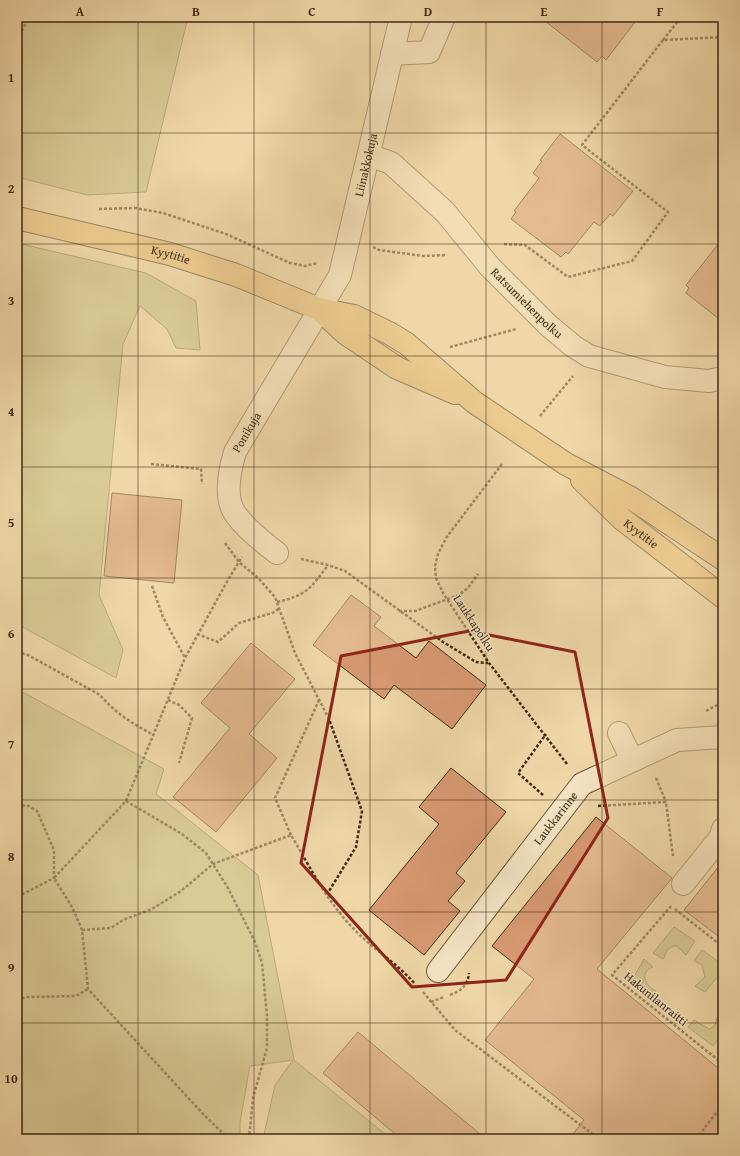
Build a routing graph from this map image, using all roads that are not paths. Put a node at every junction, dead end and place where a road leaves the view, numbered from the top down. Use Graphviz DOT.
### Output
graph roads {
  1 [pos="401,17"];
  2 [pos="444,17"];
  3 [pos="392,54"];
  4 [pos="369,155"];
  5 [pos="17,218"];
  6 [pos="319,308"];
  7 [pos="723,378"];
  8 [pos="566,464"];
  9 [pos="277,553"];
  10 [pos="723,559"];
  11 [pos="723,597"];
  12 [pos="619,733"];
  13 [pos="723,737"];
  14 [pos="632,760"];
  15 [pos="723,829"];
  16 [pos="678,892"];
  17 [pos="438,971"];
  1 -- 3 [label="street, Liinakkokuja"];
  2 -- 3 [label="street"];
  3 -- 4 [label="street, Liinakkokuja"];
  4 -- 6 [label="street, Liinakkokuja"];
  4 -- 7 [label="street, Ratsumiehenpolku"];
  5 -- 6 [label="main road, Kyytitie"];
  6 -- 8 [label="main road, Kyytitie"];
  6 -- 9 [label="street, Ponikuja"];
  8 -- 10 [label="main road, Kyytitie"];
  8 -- 11 [label="main road, Kyytitie"];
  12 -- 14 [label="street"];
  13 -- 14 [label="street, Laukkarinne"];
  14 -- 17 [label="street, Laukkarinne"];
  15 -- 16 [label="street"];
}
